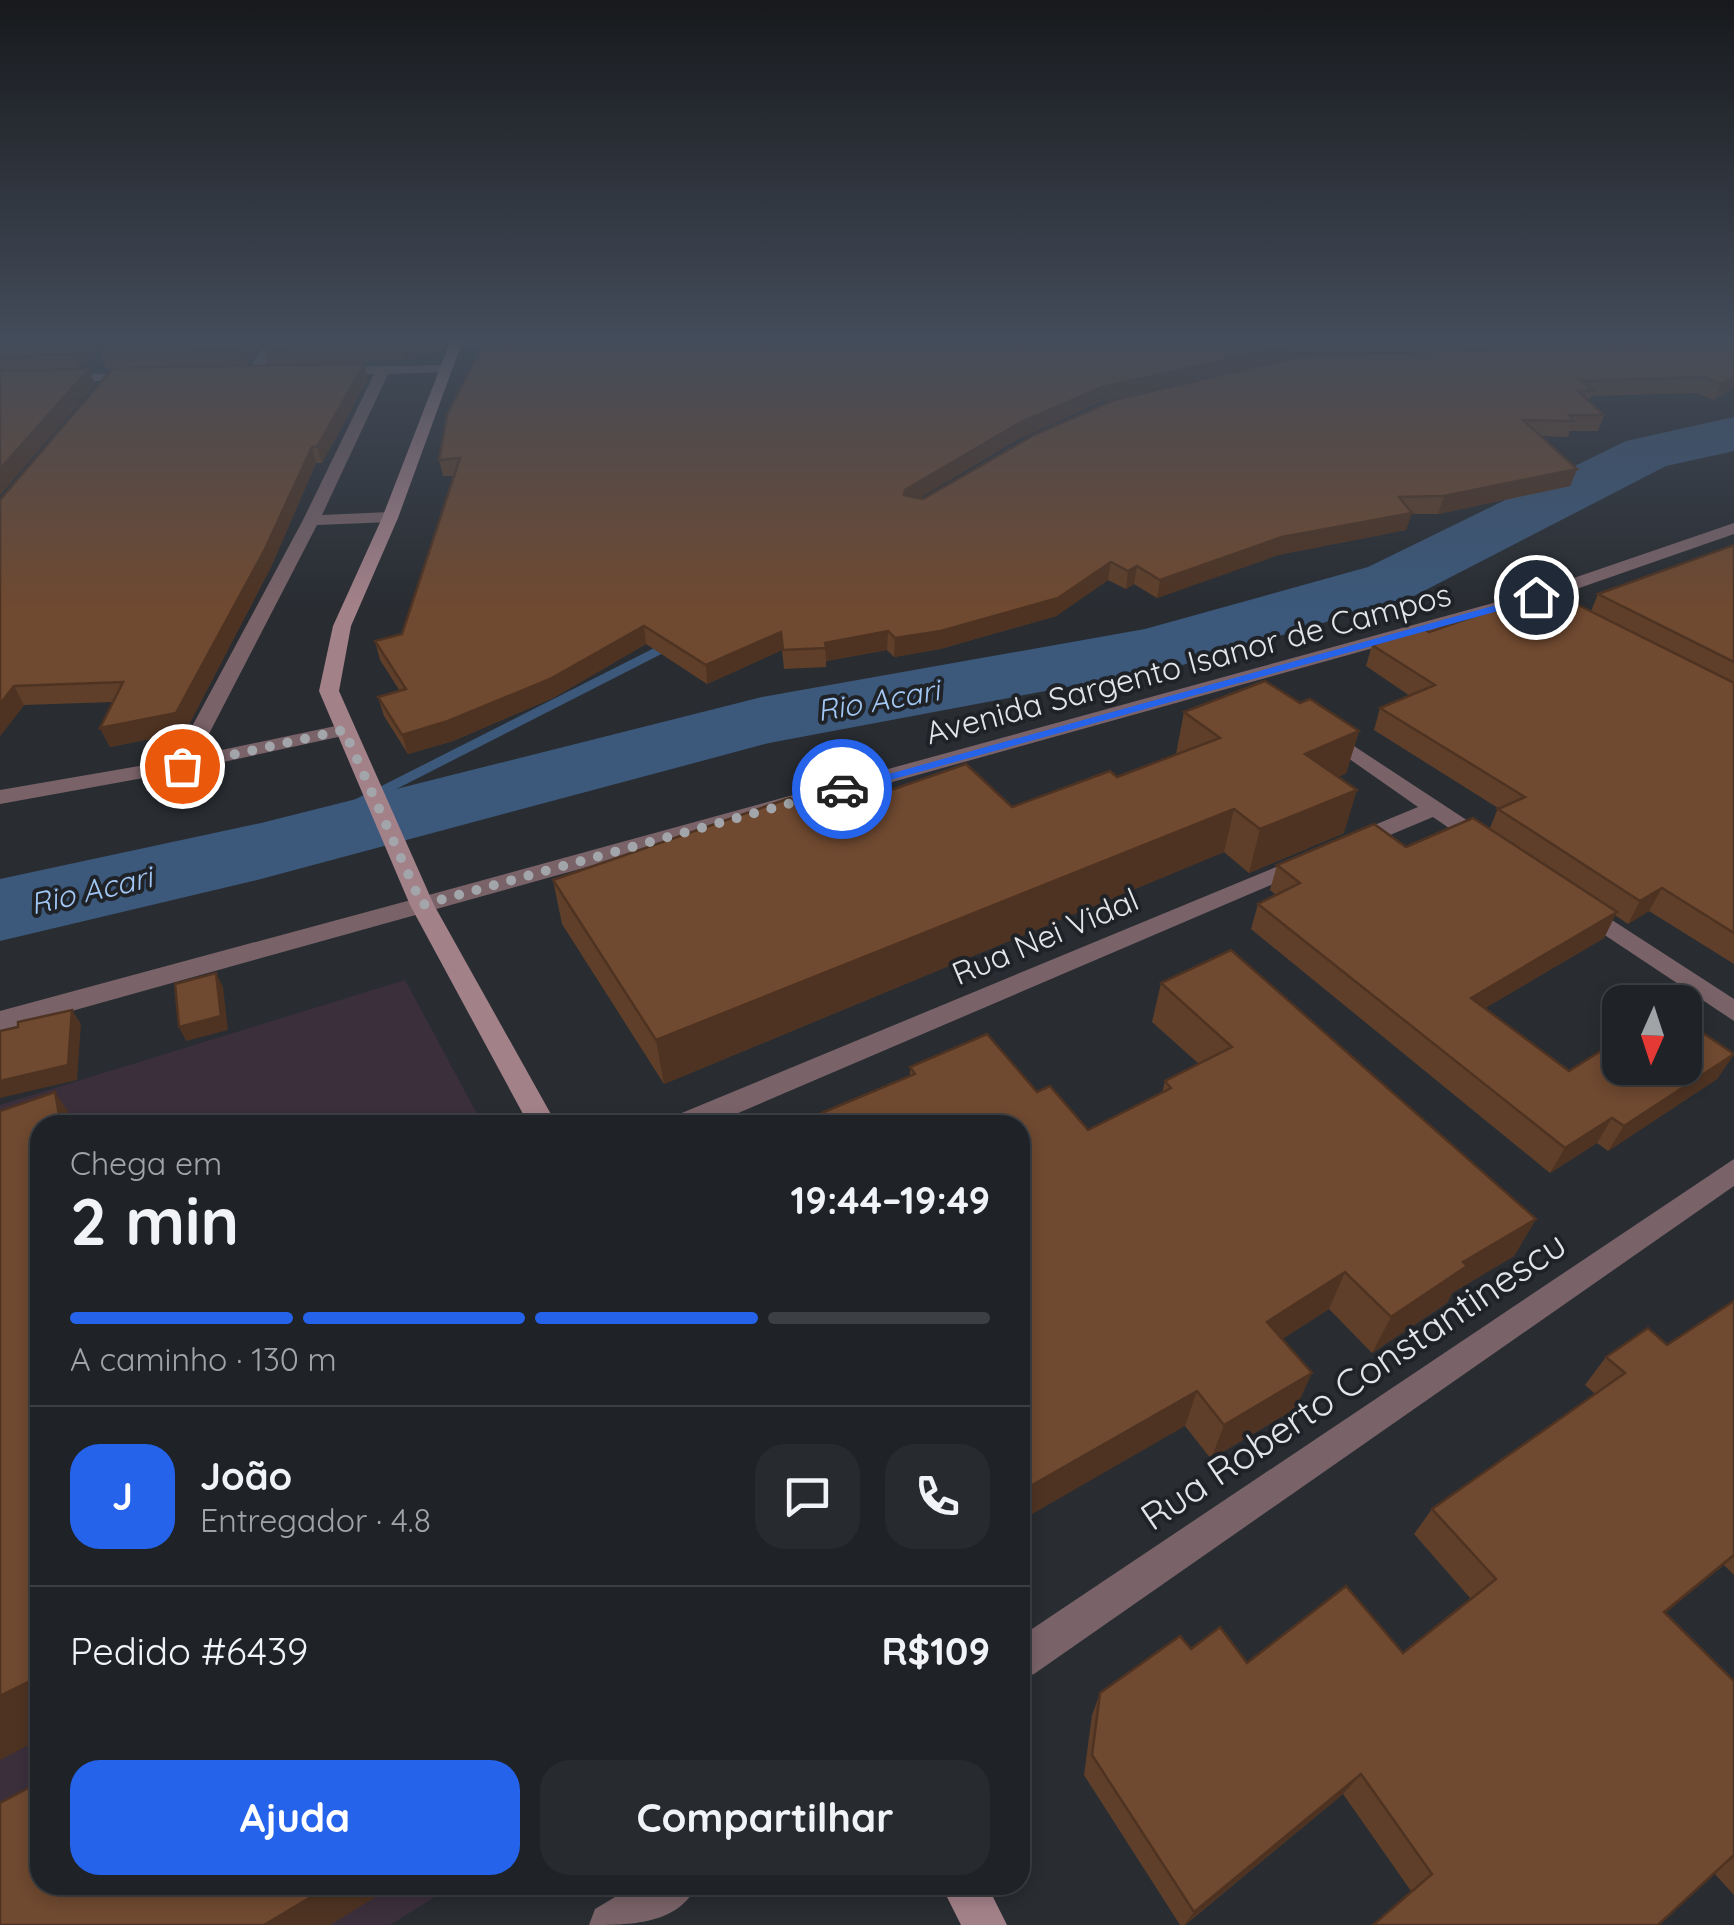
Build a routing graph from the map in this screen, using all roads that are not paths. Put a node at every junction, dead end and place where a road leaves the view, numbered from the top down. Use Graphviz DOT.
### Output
graph roads {
  1 [pos="355,427"];
  2 [pos="423,427"];
  3 [pos="390,517"];
  4 [pos="311,520"];
  5 [pos="1734,528"];
  6 [pos="1536,597"];
  7 [pos="1602,632"];
  8 [pos="1308,722"];
  9 [pos="344,730"];
  10 [pos="182,766"];
  11 [pos="0,798"];
  12 [pos="1434,808"];
  13 [pos="1512,861"];
  14 [pos="1560,894"];
  15 [pos="422,905"];
  16 [pos="1734,1012"];
  17 [pos="0,1021"];
  18 [pos="537,1115"];
  19 [pos="706,1115"];
  20 [pos="1734,1171"];
  21 [pos="1030,1653"];
  22 [pos="659,1895"];
  23 [pos="968,1895"];
  24 [pos="611,1925"];
  25 [pos="984,1925"];
  1 -- 4 [label="street"];
  2 -- 3 [label="main road"];
  3 -- 4 [label="street"];
  3 -- 9 [label="main road"];
  4 -- 10 [label="street"];
  5 -- 6 [label="street, Avenida Sargento Isanor de Campos"];
  6 -- 7 [label="street"];
  6 -- 15 [label="street, Avenida Sargento Isanor de Campos"];
  8 -- 12 [label="street"];
  9 -- 10 [label="street"];
  9 -- 15 [label="main road"];
  10 -- 11 [label="street"];
  12 -- 13 [label="street"];
  12 -- 19 [label="street, Rua Nei Vidal"];
  14 -- 16 [label="street"];
  15 -- 17 [label="street, Avenida Sargento Isanor de Campos"];
  15 -- 18 [label="main road"];
  20 -- 21 [label="street, Rua Roberto Constantinescu"];
  22 -- 24 [label="street"];
  23 -- 25 [label="main road"];
}
